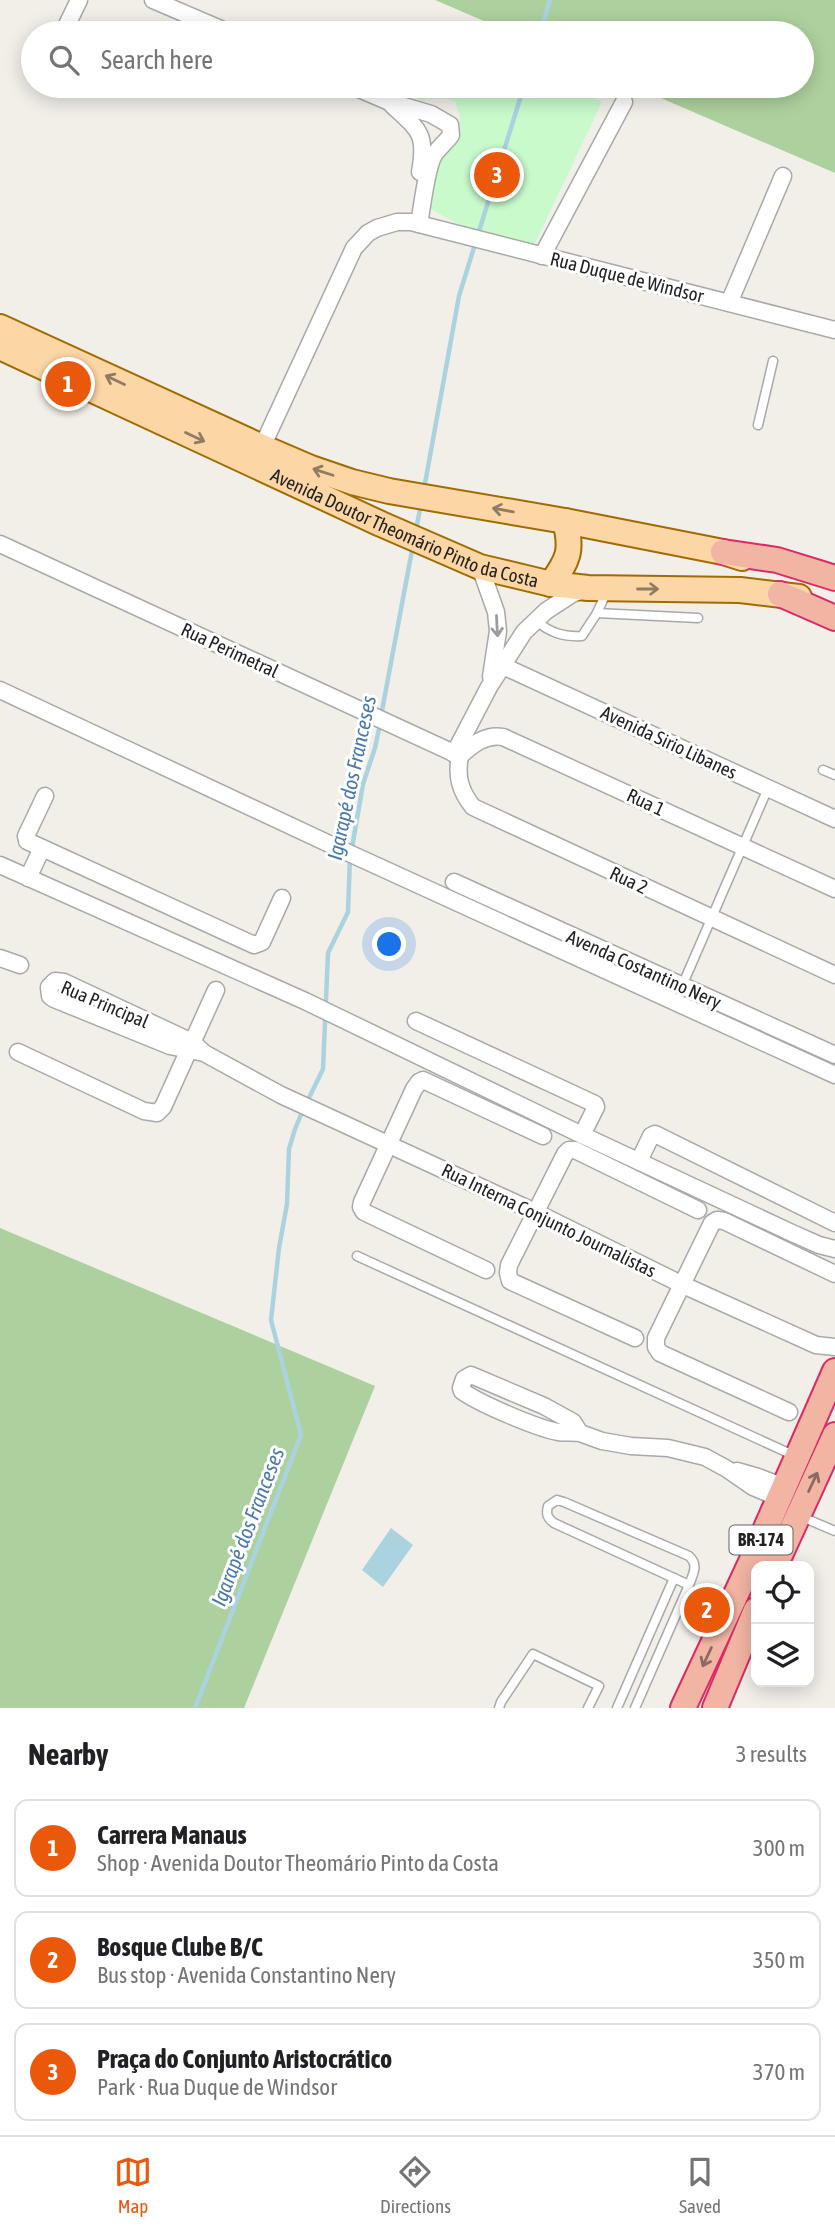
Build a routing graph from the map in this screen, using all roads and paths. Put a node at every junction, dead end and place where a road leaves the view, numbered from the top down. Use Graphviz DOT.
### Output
graph roads {
  1 [pos="79,0"];
  2 [pos="153,0"];
  3 [pos="69,21"];
  4 [pos="202,21"];
  5 [pos="380,98"];
  6 [pos="387,101"];
  7 [pos="624,102"];
  8 [pos="783,176"];
  9 [pos="415,223"];
  10 [pos="542,256"];
  11 [pos="729,303"];
  12 [pos="0,327"];
  13 [pos="835,330"];
  14 [pos="0,347"];
  15 [pos="773,361"];
  16 [pos="758,425"];
  17 [pos="262,447"];
  18 [pos="565,521"];
  19 [pos="0,544"];
  20 [pos="723,552"];
  21 [pos="480,567"];
  22 [pos="835,578"];
  23 [pos="551,584"];
  24 [pos="598,588"];
  25 [pos="835,591"];
  26 [pos="780,594"];
  27 [pos="835,609"];
  28 [pos="597,613"];
  29 [pos="698,618"];
  30 [pos="835,618"];
  31 [pos="534,620"];
  32 [pos="503,666"];
  33 [pos="489,687"];
  34 [pos="0,690"];
  35 [pos="457,755"];
  36 [pos="823,769"];
  37 [pos="835,775"];
  38 [pos="768,788"];
  39 [pos="45,796"];
  40 [pos="835,819"];
  41 [pos="743,847"];
  42 [pos="42,848"];
  43 [pos="0,865"];
  44 [pos="28,878"];
  45 [pos="454,882"];
  46 [pos="835,889"];
  47 [pos="282,898"];
  48 [pos="712,919"];
  49 [pos="0,958"];
  50 [pos="20,965"];
  51 [pos="835,975"];
  52 [pos="682,986"];
  53 [pos="216,990"];
  54 [pos="416,1021"];
  55 [pos="195,1049"];
  56 [pos="18,1052"];
  57 [pos="835,1055"];
  58 [pos="835,1075"];
  59 [pos="281,1095"];
  60 [pos="582,1135"];
  61 [pos="543,1136"];
  62 [pos="388,1144"];
  63 [pos="639,1161"];
  64 [pos="698,1210"];
  65 [pos="535,1212"];
  66 [pos="835,1223"];
  67 [pos="835,1249"];
  68 [pos="356,1256"];
  69 [pos="486,1270"];
  70 [pos="835,1274"];
  71 [pos="683,1285"];
  72 [pos="635,1338"];
  73 [pos="816,1345"];
  74 [pos="835,1347"];
  75 [pos="835,1371"];
  76 [pos="789,1412"];
  77 [pos="580,1433"];
  78 [pos="835,1435"];
  79 [pos="797,1457"];
  80 [pos="782,1493"];
  81 [pos="798,1515"];
  82 [pos="835,1531"];
  83 [pos="777,1561"];
  84 [pos="674,1578"];
  85 [pos="689,1585"];
  86 [pos="751,1622"];
  87 [pos="638,1707"];
  88 [pos="499,1708"];
  89 [pos="588,1708"];
  90 [pos="617,1708"];
  91 [pos="683,1708"];
  92 [pos="715,1708"];
  1 -- 3 [label="street"];
  2 -- 4 [label="street"];
  5 -- 6 [label="street"];
  6 -- 9 [label="street"];
  6 -- 9 [label="street"];
  7 -- 10 [label="street"];
  8 -- 11 [label="street"];
  9 -- 10 [label="street, Rua Duque de Windsor"];
  9 -- 17 [label="street, Rua Duque de Windsor"];
  10 -- 11 [label="street, Rua Duque de Windsor"];
  11 -- 13 [label="street, Rua Duque de Windsor"];
  17 -- 12 [label="main road, Avenida Doutor Theomário Pinto da Costa, one-way"];
  14 -- 21 [label="main road, Avenida Doutor Theomário Pinto da Costa, one-way"];
  15 -- 16 [label="lane"];
  18 -- 17 [label="main road, Avenida Doutor Theomário Pinto da Costa, one-way"];
  18 -- 20 [label="main road, Avenida Doutor Theomário Pinto da Costa"];
  18 -- 23 [label="main road"];
  19 -- 35 [label="street, Rua Perimetral"];
  20 -- 22 [label="highway"];
  20 -- 25 [label="main road, Avenida Doutor Theomário Pinto da Costa"];
  21 -- 23 [label="main road, Avenida Doutor Theomário Pinto da Costa"];
  21 -- 33 [label="street, one-way"];
  23 -- 24 [label="main road, Avenida Doutor Theomário Pinto da Costa"];
  24 -- 26 [label="main road, Avenida Doutor Theomário Pinto da Costa, one-way"];
  24 -- 28 [label="lane"];
  24 -- 31 [label="street"];
  26 -- 27 [label="main road, Avenida Doutor Theomário Pinto da Costa"];
  26 -- 30 [label="highway"];
  28 -- 29 [label="lane"];
  28 -- 31 [label="lane"];
  31 -- 32 [label="street"];
  32 -- 33 [label="street"];
  32 -- 38 [label="street, Avenida Sirio Libanes"];
  33 -- 35 [label="street"];
  34 -- 58 [label="street"];
  35 -- 41 [label="street, Rua 1"];
  35 -- 48 [label="street, Rua 2"];
  36 -- 37 [label="lane"];
  38 -- 40 [label="street, Avenida Sirio Libanes"];
  38 -- 41 [label="lane"];
  39 -- 42 [label="street"];
  41 -- 46 [label="street, Rua 1"];
  41 -- 48 [label="lane"];
  42 -- 44 [label="street"];
  42 -- 47 [label="street"];
  43 -- 44 [label="street"];
  44 -- 60 [label="street"];
  45 -- 52 [label="street, Avenda Costantino Nery"];
  48 -- 51 [label="street, Rua 2"];
  48 -- 52 [label="lane"];
  49 -- 50 [label="street"];
  52 -- 57 [label="street, Avenda Costantino Nery"];
  53 -- 55 [label="street"];
  54 -- 60 [label="street"];
  55 -- 55 [label="street, Rua Principal"];
  55 -- 56 [label="street"];
  55 -- 59 [label="street, Rua Principal"];
  59 -- 62 [label="street, Rua Interna Conjunto Journalistas"];
  60 -- 63 [label="street"];
  61 -- 62 [label="street"];
  62 -- 65 [label="street, Rua Interna Conjunto Journalistas"];
  62 -- 69 [label="street"];
  63 -- 66 [label="street"];
  63 -- 67 [label="street"];
  64 -- 65 [label="street"];
  65 -- 71 [label="street, Rua Interna Conjunto Journalistas"];
  65 -- 72 [label="street"];
  68 -- 79 [label="lane"];
  70 -- 71 [label="street"];
  71 -- 73 [label="street, Rua Interna Conjunto Journalistas"];
  71 -- 76 [label="street"];
  73 -- 74 [label="street, Rua Interna Conjunto Journalistas"];
  73 -- 75 [label="street, Rua Interna Conjunto Journalistas"];
  75 -- 79 [label="highway, BR-174"];
  77 -- 77 [label="street"];
  77 -- 80 [label="street"];
  81 -- 78 [label="highway, BR-174, one-way"];
  79 -- 80 [label="highway, BR-174"];
  80 -- 91 [label="highway, BR-174, one-way"];
  81 -- 82 [label="lane"];
  81 -- 83 [label="highway, BR-174"];
  84 -- 85 [label="lane"];
  84 -- 85 [label="lane"];
  84 -- 90 [label="lane"];
  85 -- 87 [label="lane"];
  86 -- 92 [label="highway"];
  88 -- 89 [label="lane"];
}
